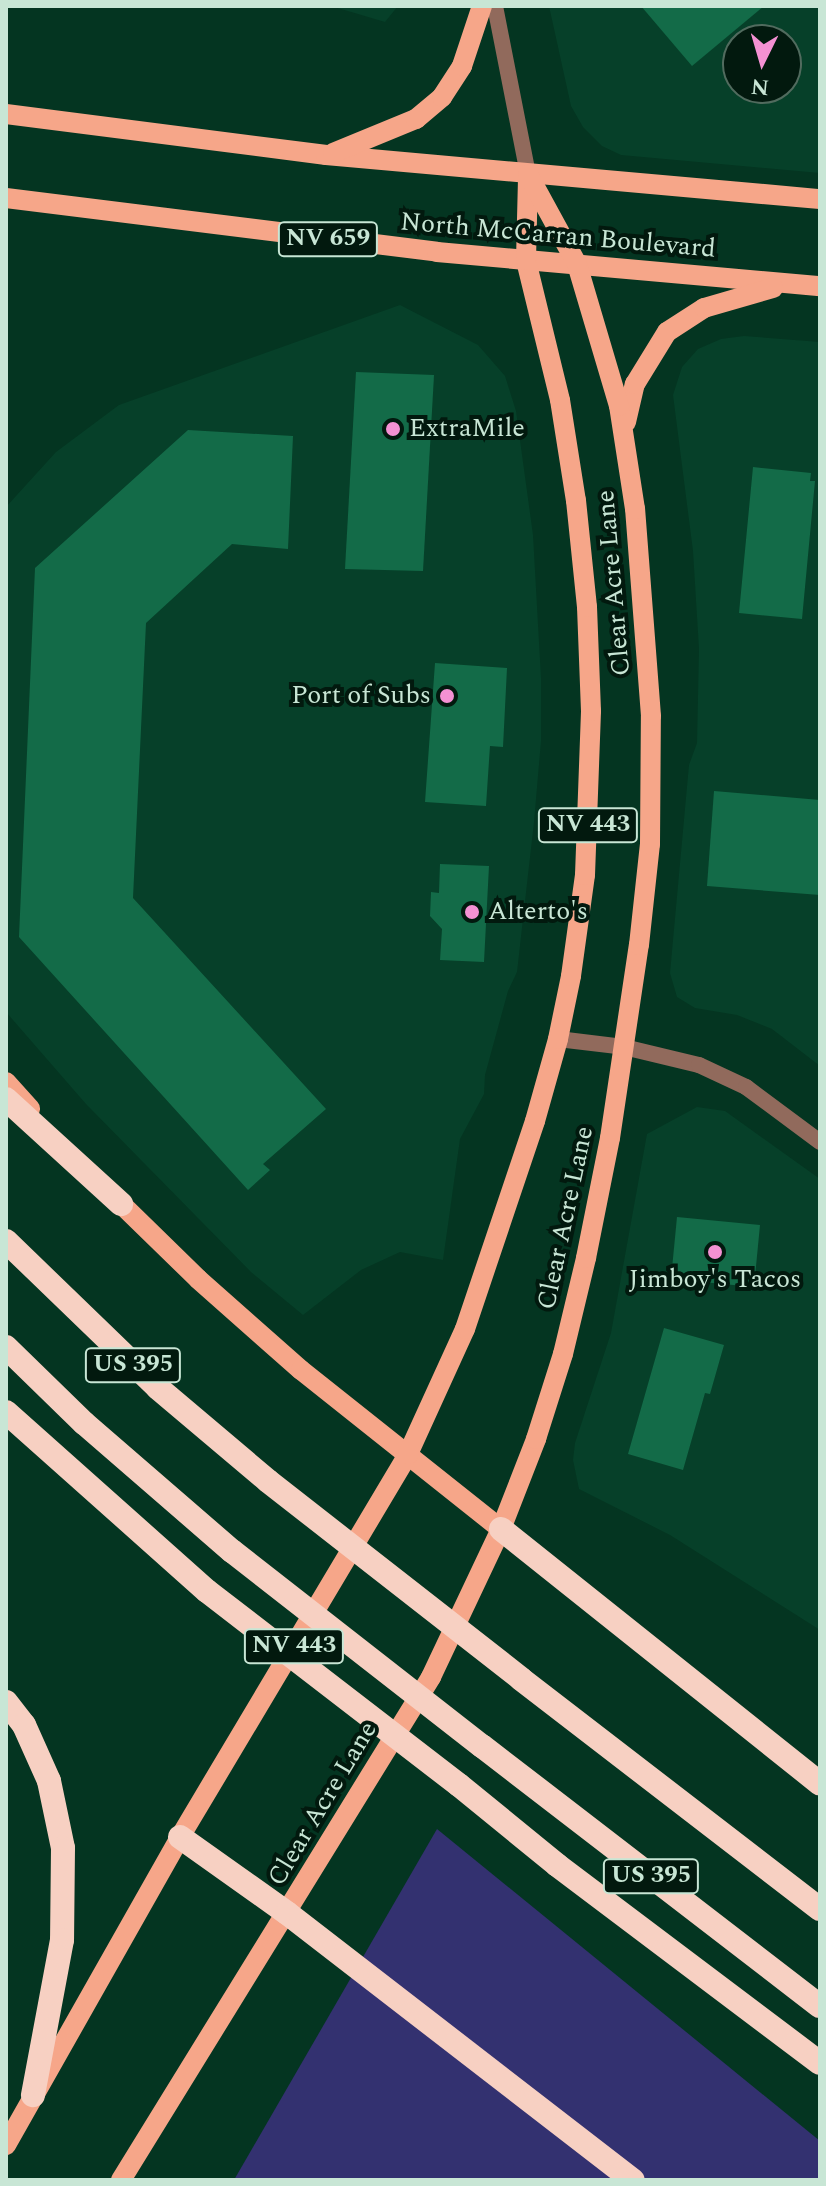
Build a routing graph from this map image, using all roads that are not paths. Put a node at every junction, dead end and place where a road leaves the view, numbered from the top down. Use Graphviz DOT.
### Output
graph roads {
  1 [pos="482,6"];
  2 [pos="495,6"];
  3 [pos="6,114"];
  4 [pos="326,155"];
  5 [pos="528,174"];
  6 [pos="6,198"];
  7 [pos="820,199"];
  8 [pos="526,260"];
  9 [pos="577,264"];
  10 [pos="797,284"];
  11 [pos="820,286"];
  12 [pos="623,434"];
  13 [pos="558,1039"];
  14 [pos="624,1047"];
  15 [pos="6,1082"];
  16 [pos="6,1099"];
  17 [pos="820,1142"];
  18 [pos="121,1204"];
  19 [pos="6,1241"];
  20 [pos="6,1347"];
  21 [pos="6,1412"];
  22 [pos="408,1454"];
  23 [pos="501,1529"];
  24 [pos="6,1702"];
  25 [pos="820,1784"];
  26 [pos="180,1837"];
  27 [pos="820,1909"];
  28 [pos="287,1913"];
  29 [pos="820,2006"];
  30 [pos="820,2063"];
  31 [pos="33,2095"];
  32 [pos="6,2145"];
  33 [pos="121,2180"];
  34 [pos="633,2180"];
  1 -- 4 [label="main road"];
  2 -- 5 [label="street, Clear Acre Lane"];
  3 -- 4 [label="main road"];
  4 -- 5 [label="main road"];
  5 -- 7 [label="main road"];
  5 -- 8 [label="main road, Clear Acre Lane / NV 443"];
  5 -- 9 [label="main road, Clear Acre Lane / NV 443"];
  6 -- 8 [label="main road, North McCarran Boulevard / NV 659"];
  8 -- 9 [label="main road, North McCarran Boulevard / NV 659"];
  8 -- 13 [label="main road, Clear Acre Lane / NV 443"];
  9 -- 10 [label="main road, North McCarran Boulevard / NV 659"];
  9 -- 12 [label="main road, Clear Acre Lane / NV 443"];
  10 -- 11 [label="main road, North McCarran Boulevard / NV 659"];
  10 -- 12 [label="main road"];
  12 -- 14 [label="main road, Clear Acre Lane / NV 443"];
  13 -- 14 [label="street"];
  13 -- 22 [label="main road, Clear Acre Lane / NV 443"];
  14 -- 17 [label="street"];
  14 -- 23 [label="main road, Clear Acre Lane / NV 443"];
  15 -- 18 [label="main road"];
  16 -- 18 [label="highway"];
  18 -- 22 [label="main road"];
  19 -- 27 [label="highway, US 395, bridge"];
  20 -- 29 [label="highway, US 395, bridge"];
  21 -- 30 [label="highway, bridge"];
  22 -- 23 [label="main road"];
  22 -- 26 [label="main road, Clear Acre Lane / NV 443"];
  23 -- 25 [label="highway"];
  23 -- 28 [label="main road, Clear Acre Lane / NV 443"];
  24 -- 31 [label="highway"];
  26 -- 28 [label="highway"];
  26 -- 31 [label="main road, Clear Acre Lane / NV 443"];
  28 -- 33 [label="main road, Clear Acre Lane / NV 443"];
  28 -- 34 [label="highway"];
  31 -- 32 [label="main road, Clear Acre Lane / NV 443"];
}
